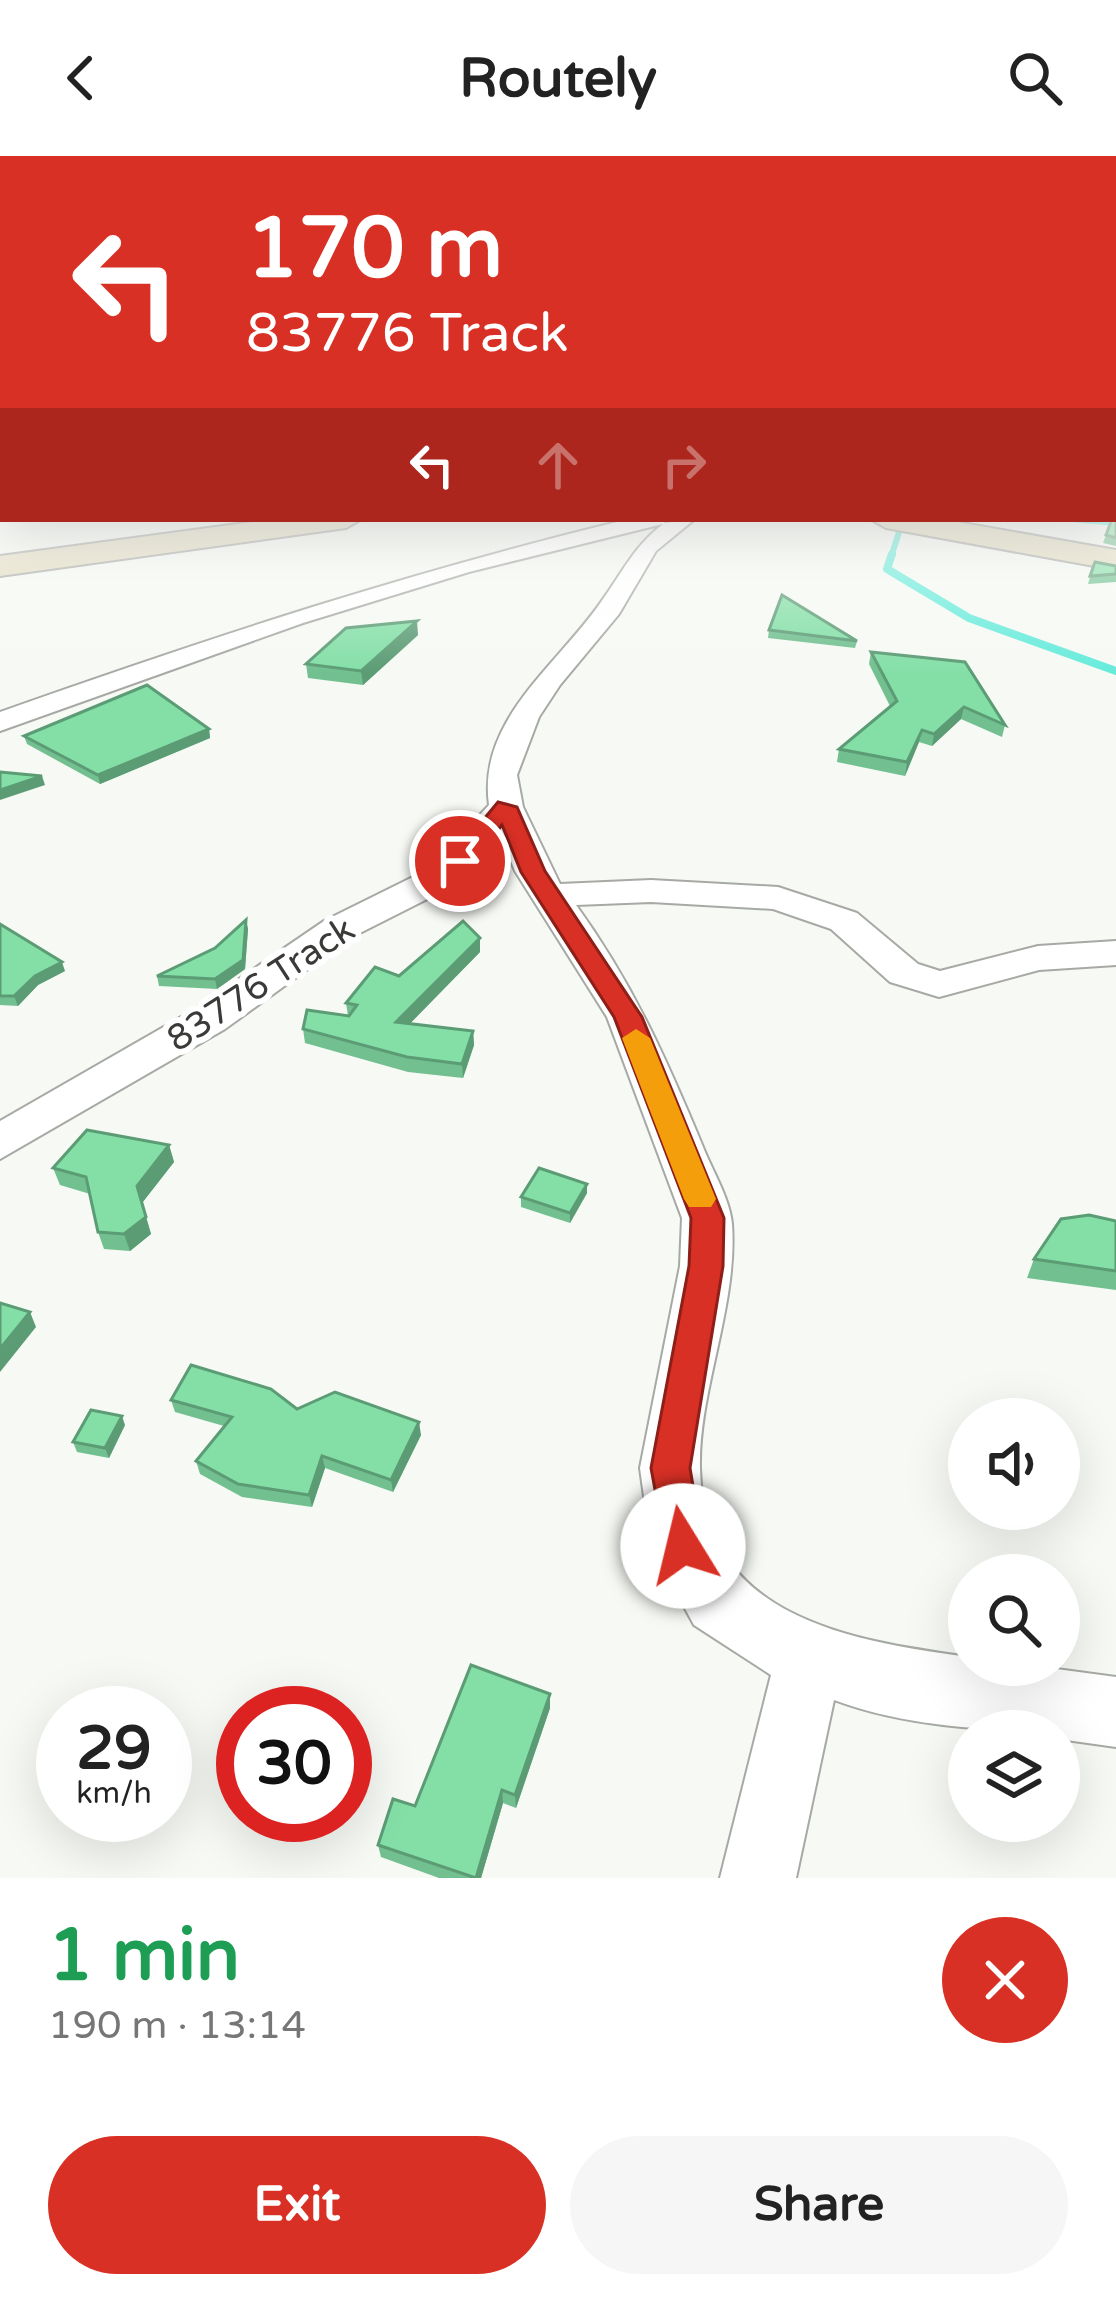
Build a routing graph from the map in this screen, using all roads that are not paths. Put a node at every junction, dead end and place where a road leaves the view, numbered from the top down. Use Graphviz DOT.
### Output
graph roads {
  1 [pos="324,522"];
  2 [pos="644,522"];
  3 [pos="680,522"];
  4 [pos="903,522"];
  5 [pos="1116,560"];
  6 [pos="0,566"];
  7 [pos="0,722"];
  8 [pos="506,807"];
  9 [pos="553,895"];
  10 [pos="1116,953"];
  11 [pos="0,1142"];
  12 [pos="810,1656"];
  13 [pos="1116,1712"];
  14 [pos="758,1878"];
  1 -- 6 [label="street"];
  2 -- 7 [label="street"];
  3 -- 8 [label="street"];
  4 -- 5 [label="street"];
  8 -- 9 [label="street"];
  8 -- 11 [label="street, 83776 Track"];
  9 -- 10 [label="street"];
  9 -- 12 [label="street"];
  12 -- 13 [label="street"];
  12 -- 14 [label="street"];
}
